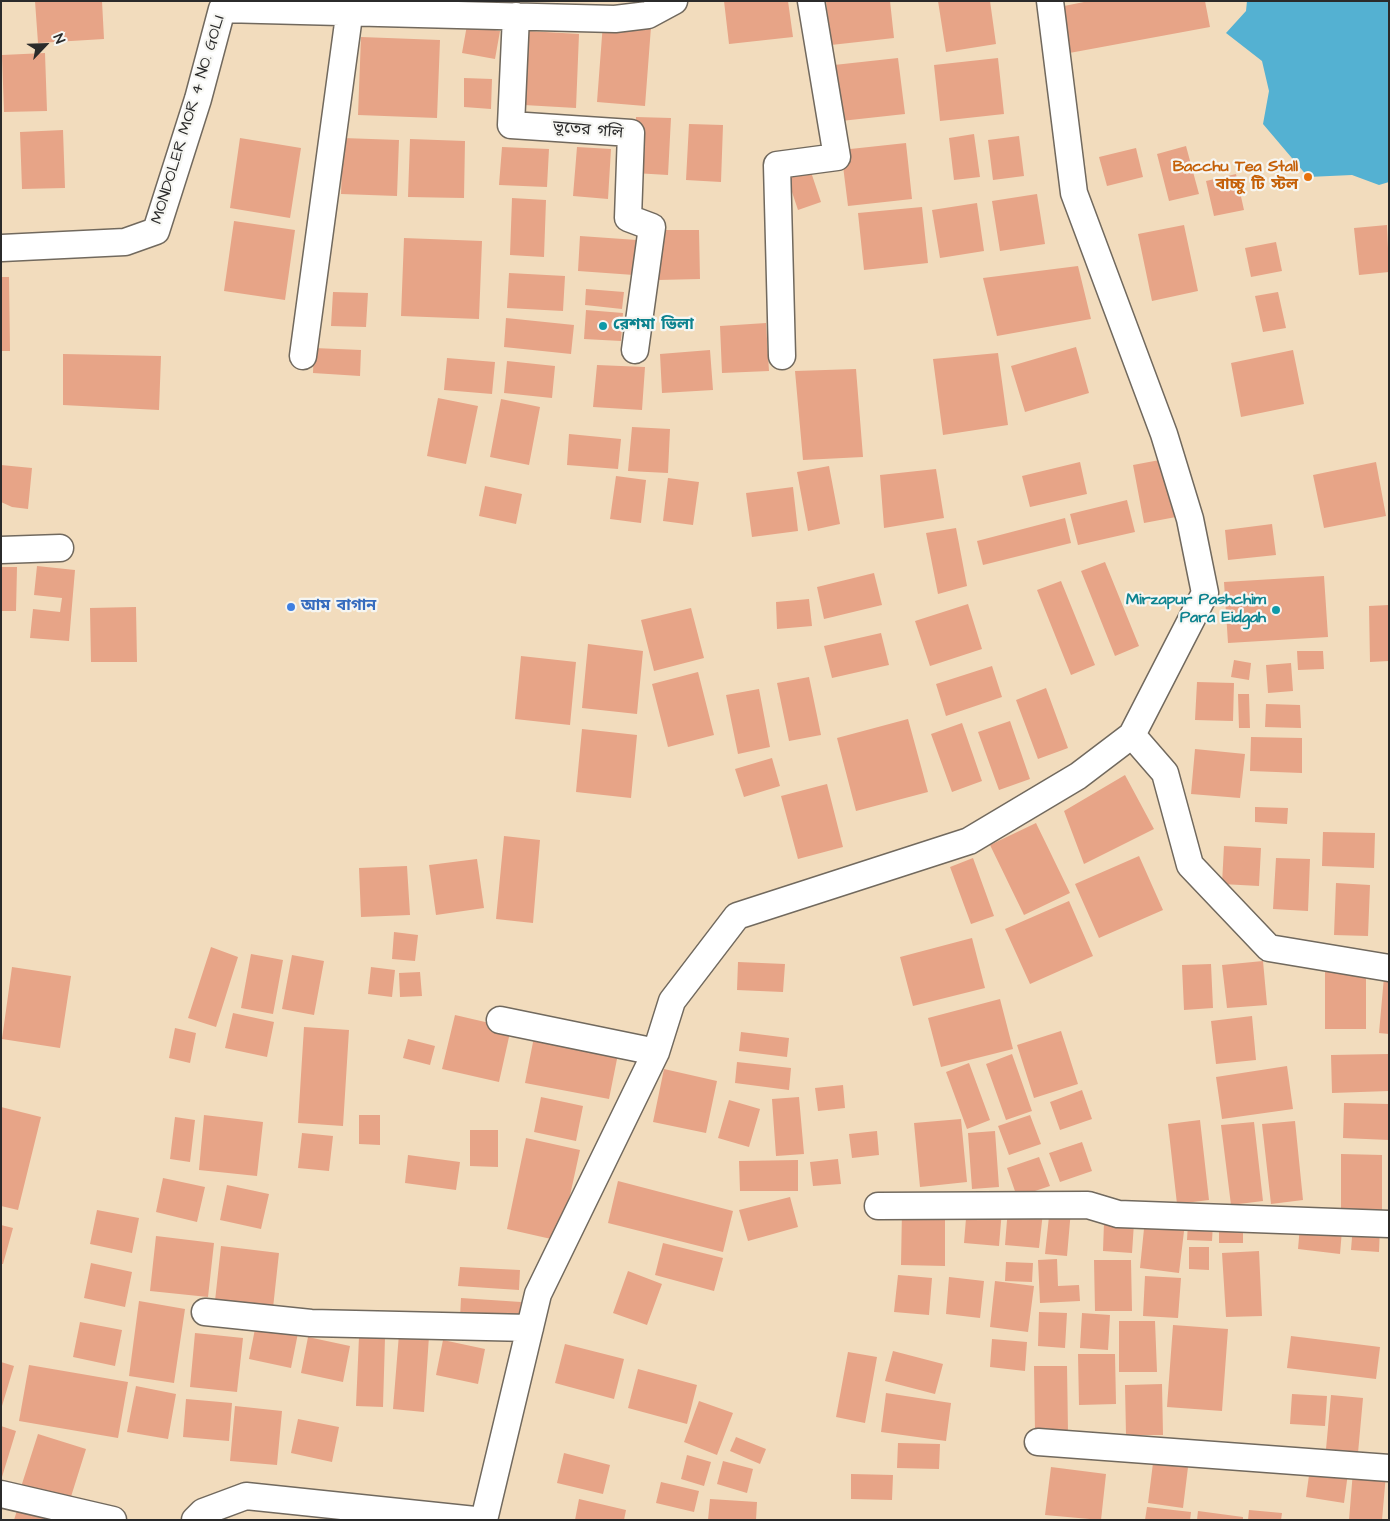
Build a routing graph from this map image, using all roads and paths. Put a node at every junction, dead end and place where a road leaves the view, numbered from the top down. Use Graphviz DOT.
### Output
graph roads {
  1 [pos="674,1"];
  2 [pos="811,1"];
  3 [pos="1050,1"];
  4 [pos="350,6"];
  5 [pos="516,16"];
  6 [pos="2,248"];
  7 [pos="635,350"];
  8 [pos="303,356"];
  9 [pos="782,356"];
  10 [pos="60,548"];
  11 [pos="1,550"];
  12 [pos="1132,735"];
  13 [pos="1389,968"];
  14 [pos="500,1020"];
  15 [pos="656,1052"];
  16 [pos="878,1206"];
  17 [pos="1389,1224"];
  18 [pos="205,1312"];
  19 [pos="530,1328"];
  20 [pos="1038,1442"];
  21 [pos="1389,1468"];
  22 [pos="1,1494"];
  23 [pos="113,1520"];
  24 [pos="195,1520"];
  25 [pos="475,1520"];
  26 [pos="484,1520"];
  1 -- 5 [label="street, MONDOLER MOR 4 NO. GOLI"];
  2 -- 9 [label="street"];
  3 -- 12 [label="street"];
  4 -- 5 [label="street, MONDOLER MOR 4 NO. GOLI"];
  4 -- 6 [label="street, MONDOLER MOR 4 NO. GOLI"];
  4 -- 8 [label="street"];
  5 -- 7 [label="street, ভূতের গলি"];
  10 -- 11 [label="street"];
  12 -- 13 [label="street"];
  12 -- 15 [label="street"];
  14 -- 15 [label="street"];
  15 -- 19 [label="street"];
  16 -- 17 [label="street"];
  18 -- 19 [label="street"];
  19 -- 26 [label="street"];
  20 -- 21 [label="street"];
  22 -- 23 [label="street"];
  24 -- 25 [label="street"];
}
